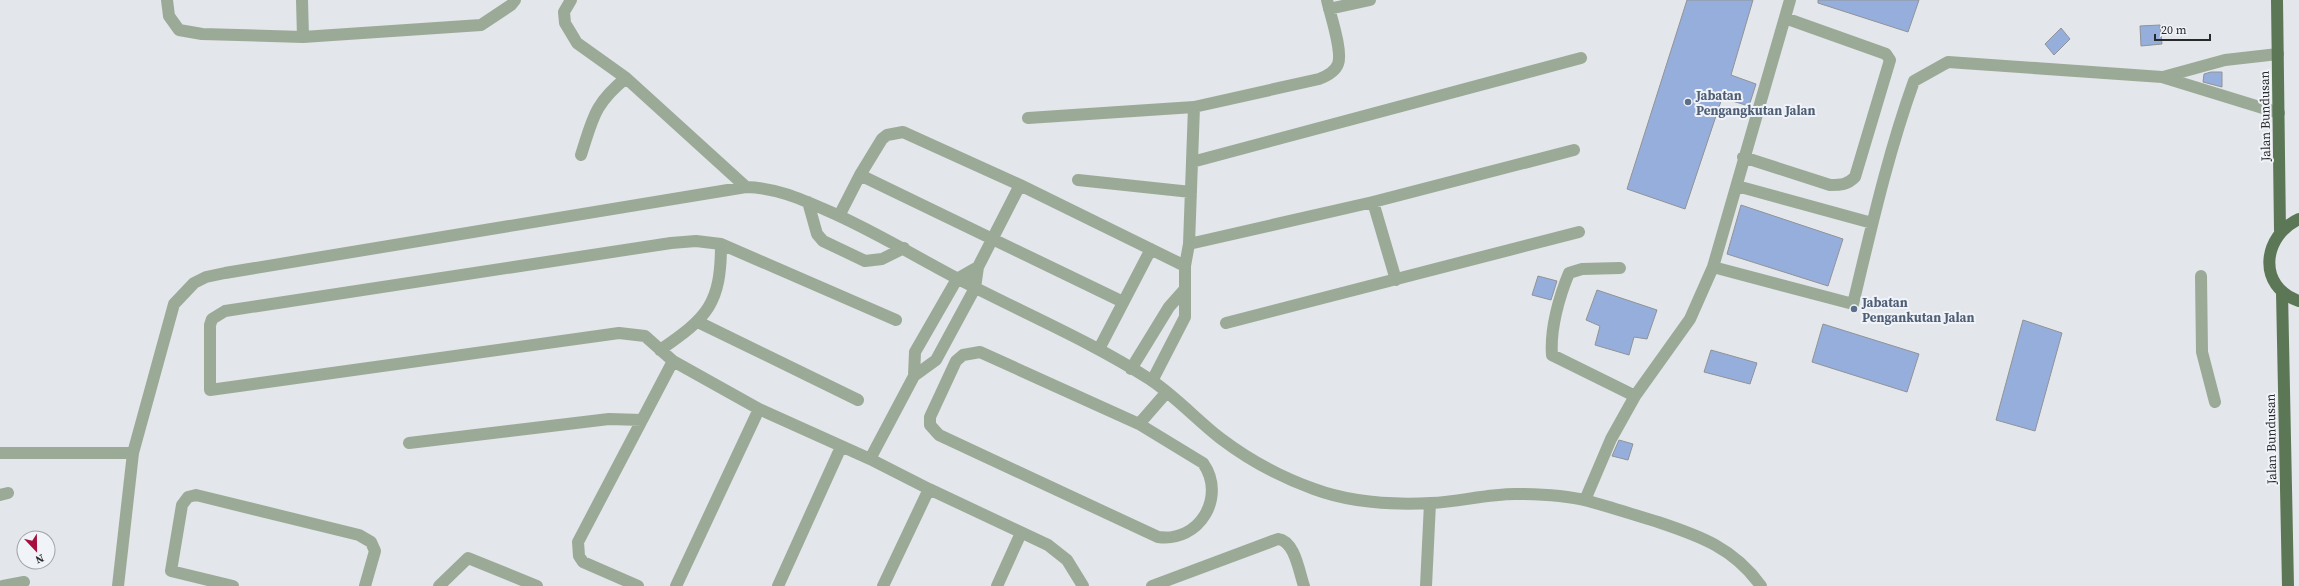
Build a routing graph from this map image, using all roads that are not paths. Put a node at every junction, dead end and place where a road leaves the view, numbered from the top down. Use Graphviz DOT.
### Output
graph roads {
  1 [pos="167,0"];
  2 [pos="302,0"];
  3 [pos="515,0"];
  4 [pos="571,0"];
  5 [pos="1370,0"];
  6 [pos="1790,0"];
  7 [pos="2277,0"];
  8 [pos="1328,5"];
  9 [pos="1785,18"];
  10 [pos="303,37"];
  11 [pos="2278,54"];
  12 [pos="1581,58"];
  13 [pos="2162,77"];
  14 [pos="626,78"];
  15 [pos="1194,107"];
  16 [pos="2279,113"];
  17 [pos="1028,118"];
  18 [pos="1574,150"];
  19 [pos="581,155"];
  20 [pos="1744,157"];
  21 [pos="1192,162"];
  22 [pos="860,175"];
  23 [pos="1078,180"];
  24 [pos="1020,185"];
  25 [pos="1736,186"];
  26 [pos="746,187"];
  27 [pos="1191,192"];
  28 [pos="808,202"];
  29 [pos="1373,202"];
  30 [pos="839,216"];
  31 [pos="2299,219"];
  32 [pos="1872,223"];
  33 [pos="2280,231"];
  34 [pos="1578,232"];
  35 [pos="993,238"];
  36 [pos="721,244"];
  37 [pos="1189,244"];
  38 [pos="904,248"];
  39 [pos="1151,249"];
  40 [pos="1185,266"];
  41 [pos="978,267"];
  42 [pos="1713,267"];
  43 [pos="1620,268"];
  44 [pos="2201,276"];
  45 [pos="957,279"];
  46 [pos="1396,280"];
  47 [pos="975,288"];
  48 [pos="1185,290"];
  49 [pos="2282,292"];
  50 [pos="2299,301"];
  51 [pos="1123,302"];
  52 [pos="896,320"];
  53 [pos="698,322"];
  54 [pos="1226,323"];
  55 [pos="1098,349"];
  56 [pos="660,350"];
  57 [pos="673,361"];
  58 [pos="1131,369"];
  59 [pos="914,376"];
  60 [pos="1152,381"];
  61 [pos="1166,392"];
  62 [pos="1635,396"];
  63 [pos="858,400"];
  64 [pos="2215,402"];
  65 [pos="759,409"];
  66 [pos="642,420"];
  67 [pos="1139,424"];
  68 [pos="409,443"];
  69 [pos="841,447"];
  70 [pos="0,453"];
  71 [pos="133,453"];
  72 [pos="870,459"];
  73 [pos="929,489"];
  74 [pos="1585,500"];
  75 [pos="1430,504"];
  76 [pos="1021,533"];
  77 [pos="24,582"];
  78 [pos="209,583"];
  79 [pos="2,586"];
  80 [pos="118,586"];
  81 [pos="233,586"];
  82 [pos="365,586"];
  83 [pos="439,586"];
  84 [pos="537,586"];
  85 [pos="638,586"];
  86 [pos="676,586"];
  87 [pos="778,586"];
  88 [pos="883,586"];
  89 [pos="997,586"];
  90 [pos="1083,586"];
  91 [pos="1152,586"];
  92 [pos="1304,586"];
  93 [pos="1426,586"];
  94 [pos="1761,586"];
  95 [pos="2288,586"];
  1 -- 10 [label="street"];
  2 -- 10 [label="street"];
  3 -- 10 [label="street"];
  4 -- 14 [label="street"];
  5 -- 8 [label="street"];
  6 -- 9 [label="street"];
  7 -- 11 [label="main road, Jalan Bundusan"];
  8 -- 15 [label="street"];
  9 -- 20 [label="street"];
  9 -- 20 [label="street"];
  11 -- 13 [label="street"];
  11 -- 16 [label="main road, Jalan Bundusan"];
  12 -- 21 [label="street"];
  13 -- 16 [label="street"];
  13 -- 32 [label="street"];
  14 -- 19 [label="street"];
  14 -- 26 [label="street"];
  15 -- 17 [label="street"];
  15 -- 21 [label="street"];
  16 -- 33 [label="main road, Jalan Bundusan"];
  18 -- 29 [label="street"];
  20 -- 25 [label="street"];
  21 -- 27 [label="street"];
  22 -- 24 [label="street"];
  22 -- 30 [label="street"];
  22 -- 35 [label="street"];
  23 -- 27 [label="street"];
  24 -- 35 [label="street"];
  24 -- 39 [label="street"];
  25 -- 32 [label="street"];
  25 -- 42 [label="street"];
  26 -- 28 [label="street"];
  26 -- 71 [label="street"];
  27 -- 37 [label="street"];
  28 -- 30 [label="street"];
  28 -- 38 [label="street"];
  29 -- 37 [label="street"];
  29 -- 46 [label="street"];
  30 -- 38 [label="street"];
  31 -- 33 [label="main road, Jalan Bundusan"];
  32 -- 42 [label="street"];
  33 -- 49 [label="main road, Jalan Bundusan"];
  34 -- 46 [label="street"];
  35 -- 41 [label="street"];
  35 -- 51 [label="street"];
  36 -- 52 [label="street"];
  36 -- 53 [label="street"];
  36 -- 56 [label="street"];
  37 -- 40 [label="street"];
  38 -- 45 [label="street"];
  39 -- 40 [label="street"];
  39 -- 51 [label="street"];
  40 -- 48 [label="street"];
  41 -- 45 [label="street"];
  41 -- 47 [label="street"];
  42 -- 62 [label="street"];
  43 -- 62 [label="street"];
  44 -- 64 [label="street"];
  45 -- 47 [label="street"];
  45 -- 59 [label="street"];
  46 -- 54 [label="street"];
  47 -- 55 [label="street"];
  47 -- 59 [label="street"];
  48 -- 58 [label="street"];
  48 -- 60 [label="street"];
  49 -- 50 [label="main road"];
  49 -- 95 [label="main road, Jalan Bundusan"];
  51 -- 55 [label="street"];
  53 -- 56 [label="street"];
  53 -- 63 [label="street"];
  55 -- 58 [label="street"];
  56 -- 57 [label="street"];
  57 -- 65 [label="street"];
  57 -- 66 [label="street"];
  58 -- 60 [label="street"];
  59 -- 72 [label="street"];
  60 -- 61 [label="street"];
  61 -- 67 [label="street"];
  61 -- 75 [label="street"];
  62 -- 74 [label="street"];
  65 -- 69 [label="street"];
  65 -- 86 [label="street"];
  66 -- 68 [label="street"];
  66 -- 85 [label="street"];
  67 -- 67 [label="street"];
  69 -- 72 [label="street"];
  69 -- 87 [label="street"];
  70 -- 71 [label="street"];
  71 -- 80 [label="street"];
  72 -- 73 [label="street"];
  73 -- 76 [label="street"];
  73 -- 88 [label="street"];
  74 -- 75 [label="street"];
  74 -- 94 [label="street"];
  75 -- 93 [label="street"];
  76 -- 89 [label="street"];
  76 -- 90 [label="street"];
  77 -- 79 [label="street"];
  78 -- 81 [label="street"];
  78 -- 82 [label="street"];
  83 -- 84 [label="street"];
  91 -- 92 [label="street"];
}
